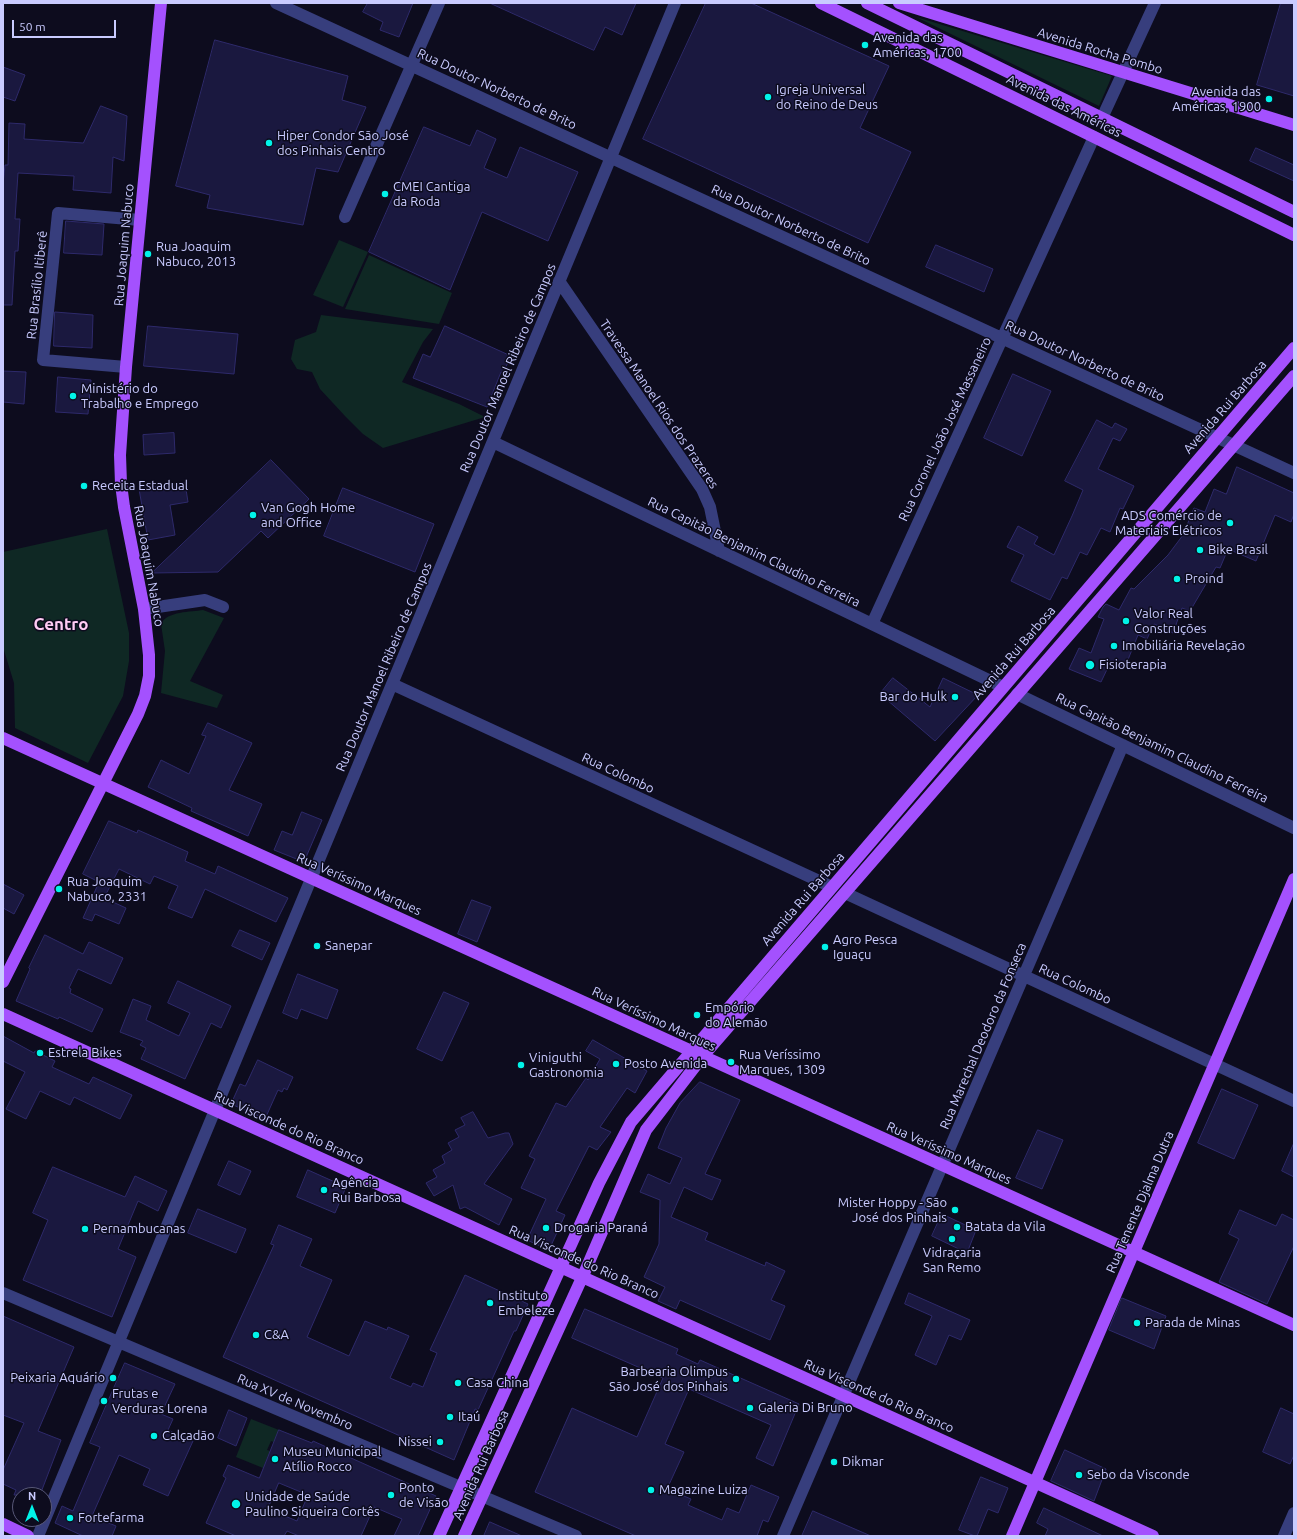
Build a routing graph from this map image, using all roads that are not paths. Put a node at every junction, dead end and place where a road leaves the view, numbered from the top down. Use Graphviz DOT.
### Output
graph roads {
  1 [pos="161,3"];
  2 [pos="276,3"];
  3 [pos="439,3"];
  4 [pos="675,3"];
  5 [pos="821,3"];
  6 [pos="867,3"];
  7 [pos="1155,3"];
  8 [pos="903,4"];
  9 [pos="412,66"];
  10 [pos="1123,72"];
  11 [pos="1102,118"];
  12 [pos="1294,125"];
  13 [pos="1094,137"];
  14 [pos="611,157"];
  15 [pos="1294,212"];
  16 [pos="345,217"];
  17 [pos="140,220"];
  18 [pos="1294,235"];
  19 [pos="559,281"];
  20 [pos="1002,338"];
  21 [pos="1294,348"];
  22 [pos="126,367"];
  23 [pos="1294,376"];
  24 [pos="1217,437"];
  25 [pos="493,442"];
  26 [pos="1234,445"];
  27 [pos="1294,473"];
  28 [pos="718,551"];
  29 [pos="223,607"];
  30 [pos="144,609"];
  31 [pos="872,624"];
  32 [pos="392,684"];
  33 [pos="1003,688"];
  34 [pos="1017,694"];
  35 [pos="3,738"];
  36 [pos="1123,745"];
  37 [pos="103,783"];
  38 [pos="1294,828"];
  39 [pos="312,878"];
  40 [pos="1294,879"];
  41 [pos="832,887"];
  42 [pos="845,893"];
  43 [pos="1024,976"];
  44 [pos="3,982"];
  45 [pos="3,1014"];
  46 [pos="692,1051"];
  47 [pos="703,1056"];
  48 [pos="1214,1064"];
  49 [pos="1294,1101"];
  50 [pos="216,1110"];
  51 [pos="942,1165"];
  52 [pos="1134,1252"];
  53 [pos="560,1267"];
  54 [pos="582,1277"];
  55 [pos="3,1293"];
  56 [pos="1294,1325"];
  57 [pos="119,1342"];
  58 [pos="844,1396"];
  59 [pos="1035,1482"];
  60 [pos="461,1487"];
  61 [pos="482,1496"];
  62 [pos="1294,1513"];
  63 [pos="3,1524"];
  64 [pos="28,1536"];
  65 [pos="38,1536"];
  66 [pos="439,1536"];
  67 [pos="464,1536"];
  68 [pos="576,1536"];
  69 [pos="783,1536"];
  70 [pos="1012,1536"];
  71 [pos="1153,1536"];
  72 [pos="1284,1536"];
  1 -- 17 [label="main road, Rua Joaquim Nabuco"];
  2 -- 9 [label="street, Rua Doutor Norberto de Brito"];
  3 -- 9 [label="street"];
  4 -- 14 [label="street, Rua Doutor Manoel Ribeiro de Campos"];
  5 -- 13 [label="main road, Avenida das Américas"];
  6 -- 11 [label="main road, Avenida das Américas"];
  7 -- 10 [label="street"];
  8 -- 10 [label="main road, Avenida Rocha Pombo"];
  9 -- 14 [label="street, Rua Doutor Norberto de Brito"];
  9 -- 16 [label="street"];
  10 -- 11 [label="street"];
  10 -- 12 [label="main road, Avenida Rocha Pombo"];
  11 -- 15 [label="main road, Avenida das Américas"];
  13 -- 18 [label="main road, Avenida das Américas"];
  13 -- 20 [label="street, Rua Coronel João José Massaneiro"];
  14 -- 19 [label="street, Rua Doutor Manoel Ribeiro de Campos"];
  14 -- 20 [label="street, Rua Doutor Norberto de Brito"];
  17 -- 22 [label="main road, Rua Joaquim Nabuco"];
  17 -- 22 [label="street, Rua Brasílio Itiberê"];
  19 -- 25 [label="street, Rua Doutor Manoel Ribeiro de Campos"];
  19 -- 28 [label="street, Travessa Manoel Rios dos Prazeres"];
  20 -- 24 [label="street, Rua Doutor Norberto de Brito"];
  20 -- 31 [label="street, Rua Coronel João José Massaneiro"];
  21 -- 24 [label="main road, Avenida Rui Barbosa"];
  22 -- 30 [label="main road, Rua Joaquim Nabuco"];
  23 -- 26 [label="main road, Avenida Rui Barbosa"];
  24 -- 26 [label="street, Rua Doutor Norberto de Brito"];
  24 -- 33 [label="main road, Avenida Rui Barbosa"];
  25 -- 28 [label="street, Rua Capitão Benjamim Claudino Ferreira"];
  25 -- 32 [label="street, Rua Doutor Manoel Ribeiro de Campos"];
  26 -- 27 [label="street, Rua Doutor Norberto de Brito"];
  26 -- 34 [label="main road, Avenida Rui Barbosa"];
  28 -- 31 [label="street, Rua Capitão Benjamim Claudino Ferreira"];
  29 -- 30 [label="street"];
  30 -- 37 [label="main road, Rua Joaquim Nabuco"];
  31 -- 33 [label="street, Rua Capitão Benjamim Claudino Ferreira"];
  32 -- 39 [label="street, Rua Doutor Manoel Ribeiro de Campos"];
  32 -- 41 [label="street, Rua Colombo"];
  33 -- 41 [label="main road, Avenida Rui Barbosa"];
  34 -- 36 [label="street, Rua Capitão Benjamim Claudino Ferreira"];
  34 -- 42 [label="main road, Avenida Rui Barbosa"];
  35 -- 37 [label="main road, Rua Veríssimo Marques"];
  36 -- 38 [label="street, Rua Capitão Benjamim Claudino Ferreira"];
  36 -- 43 [label="street, Rua Marechal Deodoro da Fonseca"];
  37 -- 39 [label="main road, Rua Veríssimo Marques"];
  37 -- 44 [label="main road, Rua Joaquim Nabuco"];
  39 -- 46 [label="main road, Rua Veríssimo Marques"];
  39 -- 50 [label="street, Rua Doutor Manoel Ribeiro de Campos"];
  40 -- 48 [label="main road, Rua Tenente Djalma Dutra"];
  41 -- 46 [label="main road, Avenida Rui Barbosa"];
  42 -- 43 [label="street, Rua Colombo"];
  42 -- 47 [label="main road, Avenida Rui Barbosa"];
  43 -- 48 [label="street, Rua Colombo"];
  43 -- 51 [label="street, Rua Marechal Deodoro da Fonseca"];
  45 -- 50 [label="main road, Rua Visconde do Rio Branco"];
  46 -- 47 [label="main road, Rua Veríssimo Marques"];
  46 -- 53 [label="main road, Avenida Rui Barbosa"];
  47 -- 51 [label="main road, Rua Veríssimo Marques"];
  47 -- 54 [label="main road, Avenida Rui Barbosa"];
  48 -- 49 [label="street, Rua Colombo"];
  48 -- 52 [label="main road, Rua Tenente Djalma Dutra"];
  50 -- 53 [label="main road, Rua Visconde do Rio Branco"];
  50 -- 57 [label="street, Rua Doutor Manoel Ribeiro de Campos"];
  51 -- 52 [label="main road, Rua Veríssimo Marques"];
  51 -- 58 [label="street, Rua Marechal Deodoro da Fonseca"];
  52 -- 56 [label="main road, Rua Veríssimo Marques"];
  52 -- 59 [label="main road, Rua Tenente Djalma Dutra"];
  53 -- 54 [label="main road, Rua Visconde do Rio Branco"];
  53 -- 60 [label="main road, Avenida Rui Barbosa"];
  54 -- 58 [label="main road, Rua Visconde do Rio Branco"];
  54 -- 61 [label="main road, Avenida Rui Barbosa"];
  55 -- 57 [label="street, Rua XV de Novembro"];
  57 -- 60 [label="street, Rua XV de Novembro"];
  57 -- 65 [label="street, Rua Doutor Manoel Ribeiro de Campos"];
  58 -- 59 [label="main road, Rua Visconde do Rio Branco"];
  58 -- 69 [label="street, Rua Marechal Deodoro da Fonseca"];
  59 -- 70 [label="main road, Rua Tenente Djalma Dutra"];
  59 -- 71 [label="main road, Rua Visconde do Rio Branco"];
  60 -- 61 [label="street, Rua XV de Novembro"];
  60 -- 66 [label="main road, Avenida Rui Barbosa"];
  61 -- 67 [label="main road, Avenida Rui Barbosa"];
  61 -- 68 [label="street, Rua XV de Novembro"];
  62 -- 72 [label="street"];
  63 -- 64 [label="main road"];
}
